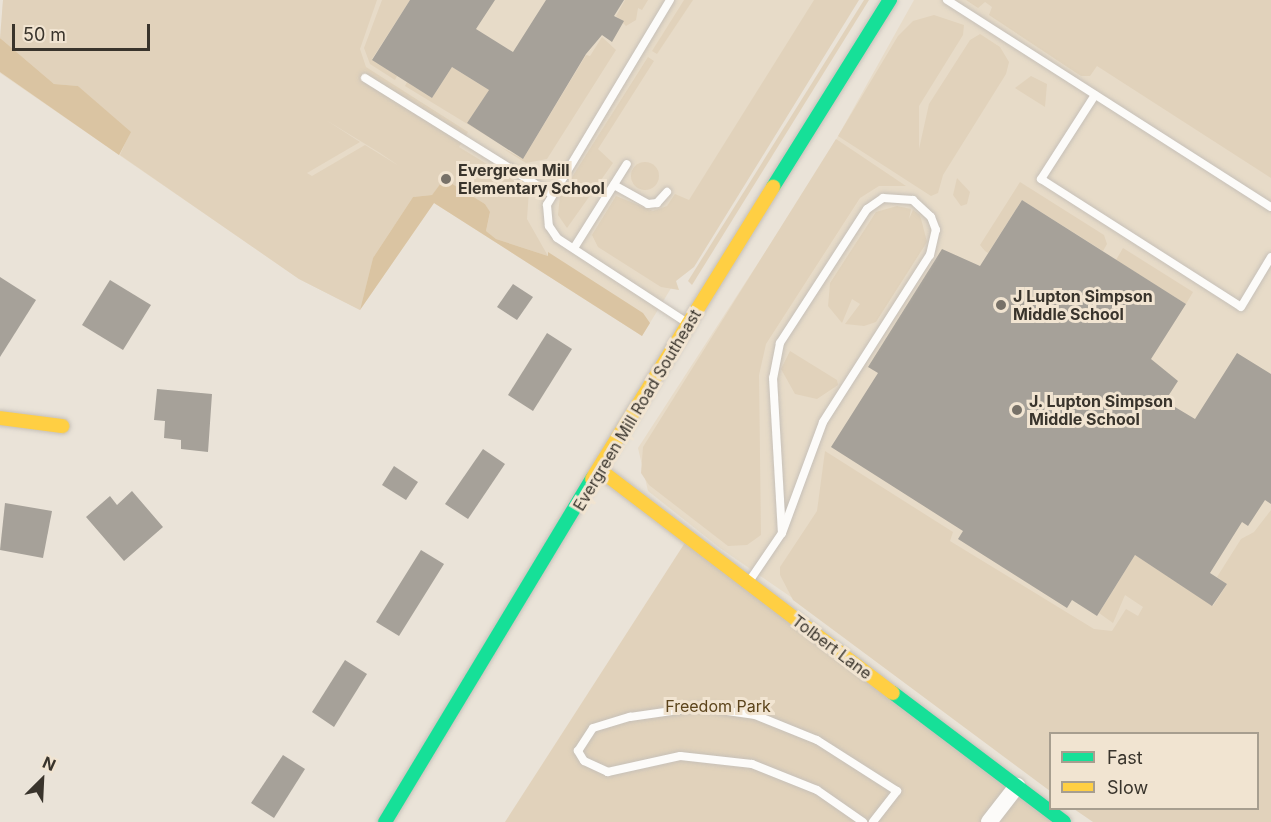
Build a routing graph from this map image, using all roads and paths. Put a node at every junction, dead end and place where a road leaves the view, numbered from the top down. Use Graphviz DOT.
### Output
graph roads {
  1 [pos="670,0"];
  2 [pos="891,0"];
  3 [pos="947,0"];
  4 [pos="365,78"];
  5 [pos="1095,95"];
  6 [pos="627,164"];
  7 [pos="614,185"];
  8 [pos="667,192"];
  9 [pos="551,194"];
  10 [pos="1271,207"];
  11 [pos="574,248"];
  12 [pos="1271,257"];
  13 [pos="688,323"];
  14 [pos="0,418"];
  15 [pos="62,426"];
  16 [pos="600,470"];
  17 [pos="782,533"];
  18 [pos="748,583"];
  19 [pos="1017,786"];
  20 [pos="385,822"];
  21 [pos="863,822"];
  22 [pos="873,822"];
  23 [pos="989,822"];
  24 [pos="1064,822"];
  1 -- 9 [label="lane"];
  2 -- 13 [label="main road, Evergreen Mill Road Southeast"];
  3 -- 5 [label="lane"];
  4 -- 9 [label="lane"];
  5 -- 10 [label="lane"];
  5 -- 12 [label="lane"];
  6 -- 7 [label="lane"];
  7 -- 8 [label="lane"];
  7 -- 11 [label="lane"];
  9 -- 11 [label="lane"];
  11 -- 13 [label="lane"];
  13 -- 16 [label="main road, Evergreen Mill Road Southeast"];
  14 -- 15 [label="main road"];
  16 -- 18 [label="main road, Tolbert Lane"];
  16 -- 20 [label="main road, Evergreen Mill Road Southeast"];
  17 -- 17 [label="lane"];
  17 -- 18 [label="lane"];
  18 -- 19 [label="main road, Tolbert Lane"];
  19 -- 23 [label="street"];
  19 -- 24 [label="main road, Tolbert Lane"];
  21 -- 22 [label="lane"];
}
